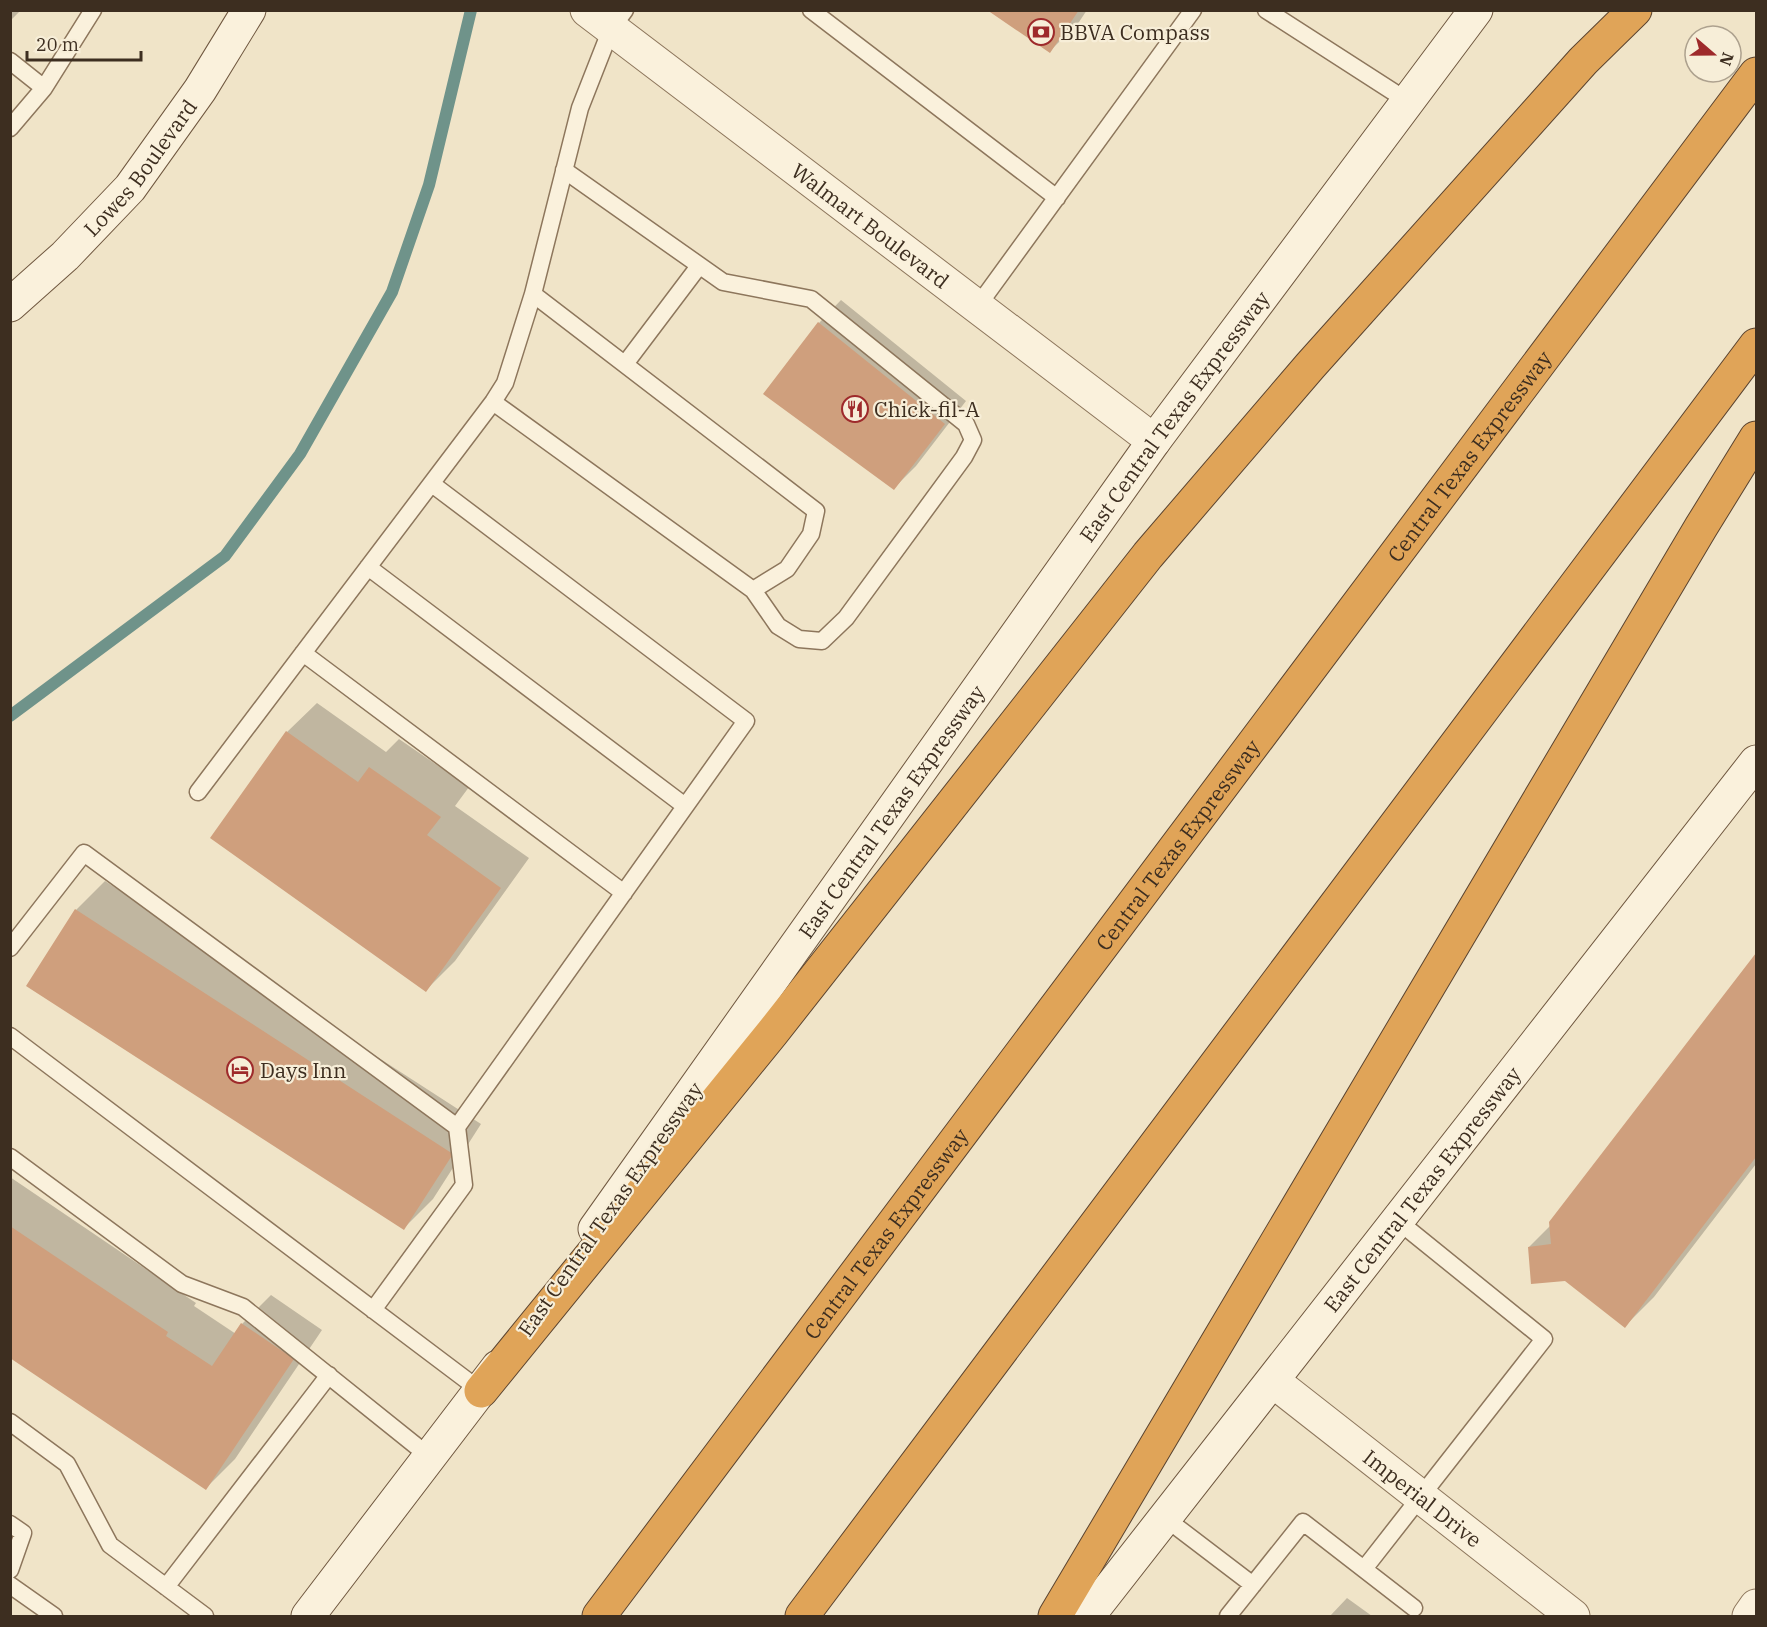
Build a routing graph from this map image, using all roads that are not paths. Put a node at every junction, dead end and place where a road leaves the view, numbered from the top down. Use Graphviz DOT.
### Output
graph roads {
  1 [pos="93,10"];
  2 [pos="249,10"];
  3 [pos="811,10"];
  4 [pos="1193,10"];
  5 [pos="1266,10"];
  6 [pos="1476,10"];
  7 [pos="1635,10"];
  8 [pos="607,17"];
  9 [pos="10,61"];
  10 [pos="1756,74"];
  11 [pos="44,88"];
  12 [pos="1409,102"];
  13 [pos="10,128"];
  14 [pos="564,170"];
  15 [pos="1057,198"];
  16 [pos="699,266"];
  17 [pos="533,294"];
  18 [pos="10,305"];
  19 [pos="977,307"];
  20 [pos="1756,345"];
  21 [pos="625,363"];
  22 [pos="493,402"];
  23 [pos="1756,438"];
  24 [pos="1154,441"];
  25 [pos="432,484"];
  26 [pos="368,567"];
  27 [pos="753,590"];
  28 [pos="303,653"];
  29 [pos="1756,762"];
  30 [pos="198,792"];
  31 [pos="685,806"];
  32 [pos="624,893"];
  33 [pos="10,948"];
  34 [pos="10,1036"];
  35 [pos="457,1127"];
  36 [pos="10,1157"];
  37 [pos="1398,1221"];
  38 [pos="373,1310"];
  39 [pos="329,1375"];
  40 [pos="1273,1381"];
  41 [pos="481,1391"];
  42 [pos="10,1422"];
  43 [pos="430,1457"];
  44 [pos="1421,1497"];
  45 [pos="1165,1518"];
  46 [pos="10,1524"];
  47 [pos="1364,1569"];
  48 [pos="10,1570"];
  49 [pos="10,1585"];
  50 [pos="1254,1585"];
  51 [pos="166,1587"];
  52 [pos="1756,1606"];
  53 [pos="1414,1608"];
  54 [pos="54,1617"];
  55 [pos="205,1617"];
  56 [pos="308,1617"];
  57 [pos="599,1617"];
  58 [pos="802,1617"];
  59 [pos="1055,1617"];
  60 [pos="1088,1617"];
  61 [pos="1228,1617"];
  62 [pos="1573,1617"];
  63 [pos="1749,1617"];
  1 -- 11 [label="lane"];
  2 -- 18 [label="main road, Lowes Boulevard"];
  3 -- 15 [label="lane"];
  4 -- 15 [label="lane"];
  5 -- 12 [label="lane"];
  6 -- 12 [label="main road, East Central Texas Expressway"];
  7 -- 41 [label="highway"];
  8 -- 14 [label="lane"];
  8 -- 19 [label="main road, Walmart Boulevard"];
  9 -- 11 [label="lane"];
  10 -- 57 [label="highway, Central Texas Expressway"];
  11 -- 13 [label="lane"];
  12 -- 24 [label="main road, East Central Texas Expressway"];
  14 -- 16 [label="lane"];
  14 -- 17 [label="lane"];
  15 -- 19 [label="lane"];
  16 -- 21 [label="lane"];
  16 -- 27 [label="lane"];
  17 -- 21 [label="lane"];
  17 -- 22 [label="lane"];
  19 -- 24 [label="main road, Walmart Boulevard"];
  20 -- 58 [label="highway"];
  21 -- 27 [label="lane"];
  22 -- 25 [label="lane"];
  22 -- 27 [label="lane"];
  23 -- 59 [label="highway"];
  24 -- 41 [label="main road, East Central Texas Expressway"];
  25 -- 26 [label="lane"];
  25 -- 31 [label="lane"];
  26 -- 28 [label="lane"];
  26 -- 31 [label="lane"];
  28 -- 30 [label="lane"];
  28 -- 32 [label="lane"];
  29 -- 37 [label="main road, East Central Texas Expressway"];
  31 -- 32 [label="lane"];
  32 -- 35 [label="lane"];
  33 -- 35 [label="lane"];
  34 -- 38 [label="lane"];
  35 -- 38 [label="lane"];
  36 -- 39 [label="lane"];
  37 -- 40 [label="main road, East Central Texas Expressway"];
  37 -- 44 [label="lane"];
  38 -- 41 [label="lane"];
  39 -- 43 [label="lane"];
  39 -- 51 [label="lane"];
  40 -- 44 [label="main road, Imperial Drive"];
  40 -- 45 [label="main road, East Central Texas Expressway"];
  41 -- 43 [label="main road, East Central Texas Expressway"];
  42 -- 51 [label="lane"];
  43 -- 56 [label="main road, East Central Texas Expressway"];
  44 -- 47 [label="lane"];
  44 -- 62 [label="main road, Imperial Drive"];
  45 -- 50 [label="lane"];
  45 -- 60 [label="main road, East Central Texas Expressway"];
  46 -- 48 [label="lane"];
  47 -- 50 [label="lane"];
  47 -- 53 [label="lane"];
  49 -- 54 [label="lane"];
  50 -- 61 [label="lane"];
  51 -- 55 [label="lane"];
  52 -- 63 [label="main road"];
}
